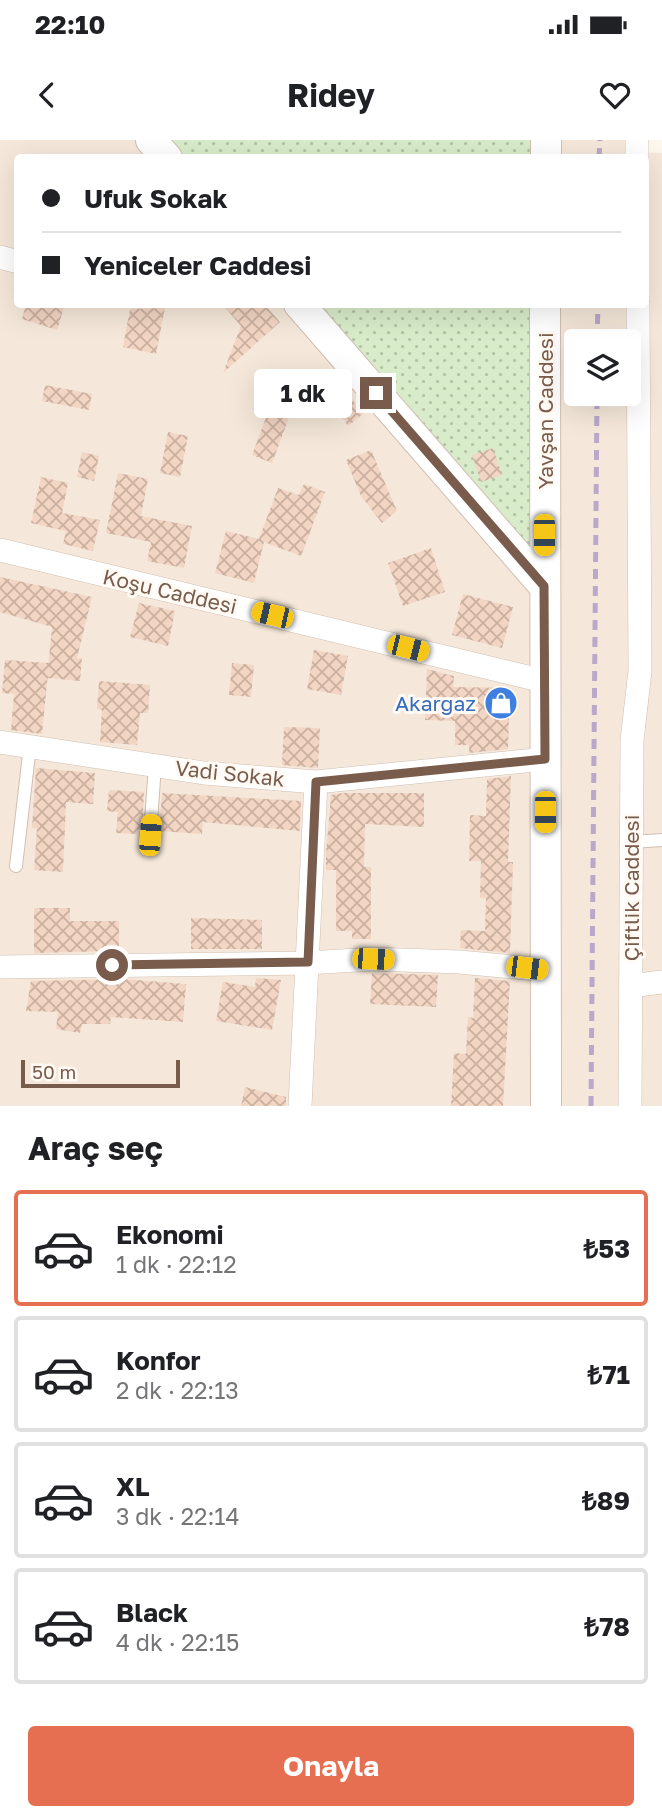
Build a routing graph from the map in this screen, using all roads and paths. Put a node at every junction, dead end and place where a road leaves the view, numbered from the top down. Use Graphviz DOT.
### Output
graph roads {
  1 [pos="151,140"];
  2 [pos="163,154"];
  3 [pos="302,308"];
  4 [pos="545,308"];
  5 [pos="638,308"];
  6 [pos="0,550"];
  7 [pos="544,586"];
  8 [pos="651,670"];
  9 [pos="544,681"];
  10 [pos="0,742"];
  11 [pos="30,746"];
  12 [pos="545,759"];
  13 [pos="155,765"];
  14 [pos="316,782"];
  15 [pos="150,835"];
  16 [pos="662,840"];
  17 [pos="632,842"];
  18 [pos="16,866"];
  19 [pos="308,962"];
  20 [pos="0,967"];
  21 [pos="547,970"];
  22 [pos="662,982"];
  23 [pos="631,986"];
  24 [pos="300,1106"];
  25 [pos="546,1106"];
  26 [pos="630,1106"];
  1 -- 2 [label="street"];
  3 -- 7 [label="street"];
  4 -- 7 [label="street, Yavşan Caddesi"];
  5 -- 8 [label="street, Çiftlik Caddesi"];
  6 -- 9 [label="street, Koşu Caddesi"];
  7 -- 9 [label="street, Yavşan Caddesi"];
  8 -- 17 [label="street, Çiftlik Caddesi"];
  9 -- 12 [label="street, Yavşan Caddesi"];
  10 -- 11 [label="street, Vadi Sokak"];
  11 -- 13 [label="street, Vadi Sokak"];
  11 -- 18 [label="lane"];
  12 -- 14 [label="street, Vadi Sokak"];
  12 -- 21 [label="street, Yavşan Caddesi"];
  13 -- 14 [label="street, Vadi Sokak"];
  13 -- 15 [label="lane"];
  14 -- 19 [label="street"];
  16 -- 17 [label="lane"];
  17 -- 23 [label="street, Çiftlik Caddesi"];
  19 -- 20 [label="street"];
  19 -- 21 [label="street"];
  19 -- 24 [label="street"];
  21 -- 25 [label="street, Yavşan Caddesi"];
  22 -- 23 [label="street"];
  23 -- 26 [label="street, Çiftlik Caddesi"];
}
